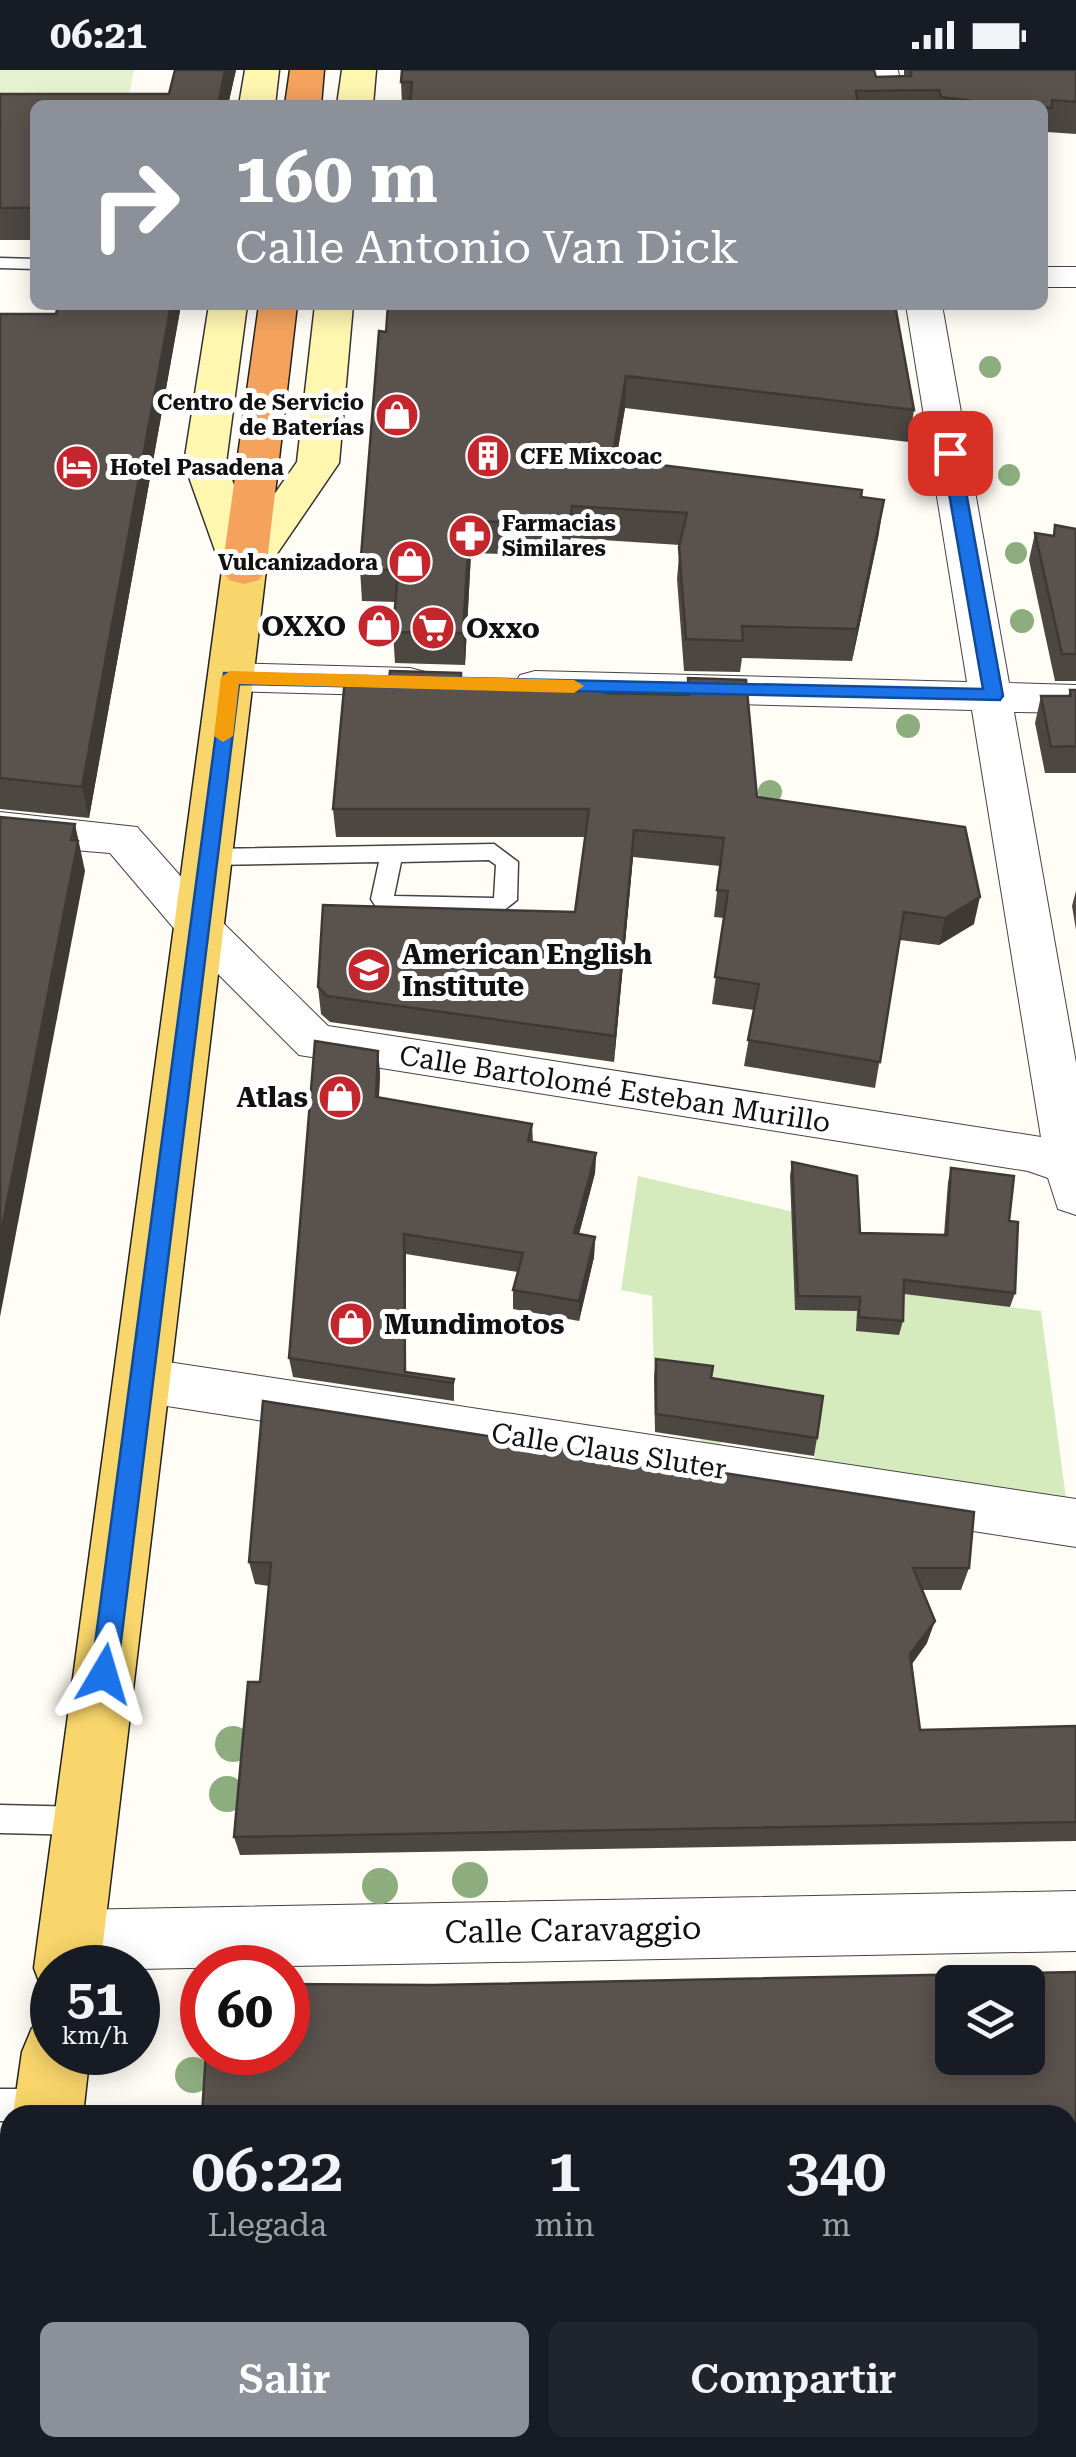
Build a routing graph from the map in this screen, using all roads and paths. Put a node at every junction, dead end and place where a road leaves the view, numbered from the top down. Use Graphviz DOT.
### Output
graph roads {
  1 [pos="262,70"];
  2 [pos="307,70"];
  3 [pos="358,70"];
  4 [pos="882,70"];
  5 [pos="258,100"];
  6 [pos="304,100"];
  7 [pos="355,100"];
  8 [pos="887,100"];
  9 [pos="0,263"];
  10 [pos="30,264"];
  11 [pos="1048,277"];
  12 [pos="1076,277"];
  13 [pos="227,310"];
  14 [pos="277,310"];
  15 [pos="333,310"];
  16 [pos="925,310"];
  17 [pos="244,570"];
  18 [pos="230,677"];
  19 [pos="444,683"];
  20 [pos="502,684"];
  21 [pos="993,696"];
  22 [pos="1076,699"];
  23 [pos="0,828"];
  24 [pos="392,855"];
  25 [pos="208,857"];
  26 [pos="198,927"];
  27 [pos="1074,1178"];
  28 [pos="142,1380"];
  29 [pos="1076,1522"];
  30 [pos="0,1819"];
  31 [pos="85,1821"];
  32 [pos="1076,1921"];
  33 [pos="70,1945"];
  34 [pos="160,1951"];
  1 -- 5 [label="main road"];
  2 -- 6 [label="highway"];
  3 -- 7 [label="main road"];
  4 -- 8 [label="street"];
  9 -- 10 [label="lane"];
  11 -- 12 [label="street"];
  13 -- 17 [label="main road"];
  14 -- 17 [label="highway"];
  15 -- 17 [label="main road"];
  16 -- 21 [label="street"];
  17 -- 18 [label="main road"];
  18 -- 19 [label="street"];
  18 -- 25 [label="main road"];
  20 -- 21 [label="street"];
  21 -- 22 [label="street"];
  21 -- 27 [label="street"];
  23 -- 26 [label="street, Calle Bartolomé Esteban Murillo"];
  24 -- 24 [label="lane"];
  24 -- 25 [label="lane"];
  25 -- 26 [label="main road"];
  26 -- 27 [label="street, Calle Bartolomé Esteban Murillo"];
  26 -- 28 [label="main road"];
  28 -- 29 [label="street, Calle Claus Sluter"];
  28 -- 31 [label="main road"];
  30 -- 31 [label="lane"];
  31 -- 33 [label="main road"];
  32 -- 34 [label="street, Calle Caravaggio"];
}
